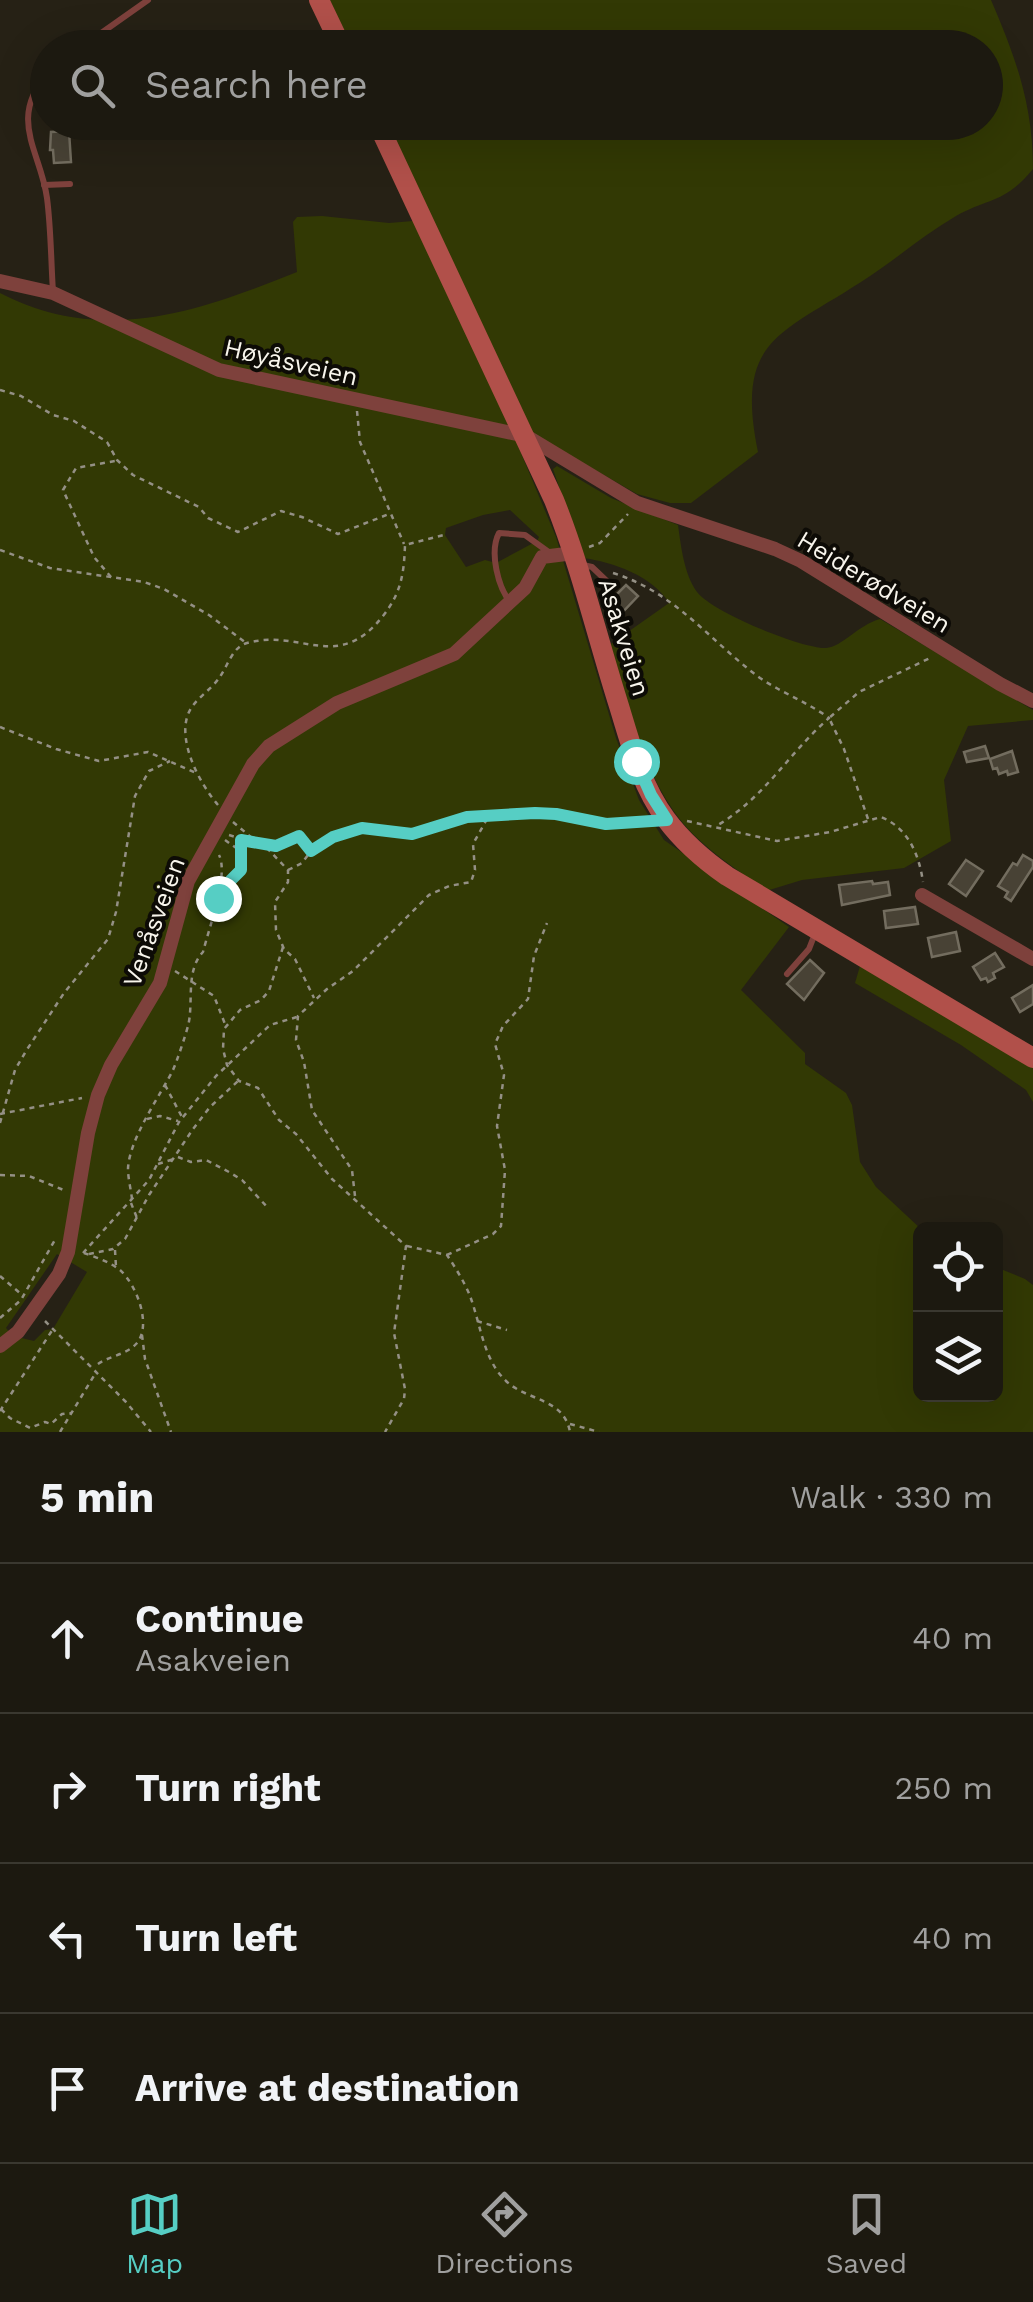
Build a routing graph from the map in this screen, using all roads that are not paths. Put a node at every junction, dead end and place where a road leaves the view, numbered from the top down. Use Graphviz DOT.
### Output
graph roads {
  1 [pos="148,0"];
  2 [pos="319,0"];
  3 [pos="106,30"];
  4 [pos="333,30"];
  5 [pos="30,111"];
  6 [pos="386,140"];
  7 [pos="70,184"];
  8 [pos="44,185"];
  9 [pos="0,281"];
  10 [pos="53,293"];
  11 [pos="526,436"];
  12 [pos="551,554"];
  13 [pos="581,562"];
  14 [pos="612,587"];
  15 [pos="511,603"];
  16 [pos="1033,701"];
  17 [pos="922,894"];
  18 [pos="817,930"];
  19 [pos="1033,959"];
  20 [pos="787,974"];
  21 [pos="1033,1058"];
  22 [pos="0,1346"];
  1 -- 3 [label="lane"];
  2 -- 4 [label="main road"];
  5 -- 8 [label="lane"];
  6 -- 11 [label="main road, Asakveien"];
  7 -- 8 [label="lane"];
  8 -- 10 [label="lane"];
  9 -- 10 [label="street, Høyåsveien"];
  10 -- 11 [label="street, Høyåsveien"];
  11 -- 13 [label="main road, Asakveien"];
  11 -- 16 [label="street, Heiderødveien"];
  12 -- 13 [label="street"];
  12 -- 15 [label="street, Venåsveien"];
  12 -- 15 [label="lane"];
  13 -- 14 [label="lane"];
  13 -- 18 [label="main road, Asakveien"];
  15 -- 22 [label="street, Venåsveien"];
  17 -- 19 [label="street"];
  18 -- 20 [label="lane"];
  18 -- 21 [label="main road, Asakveien"];
}
